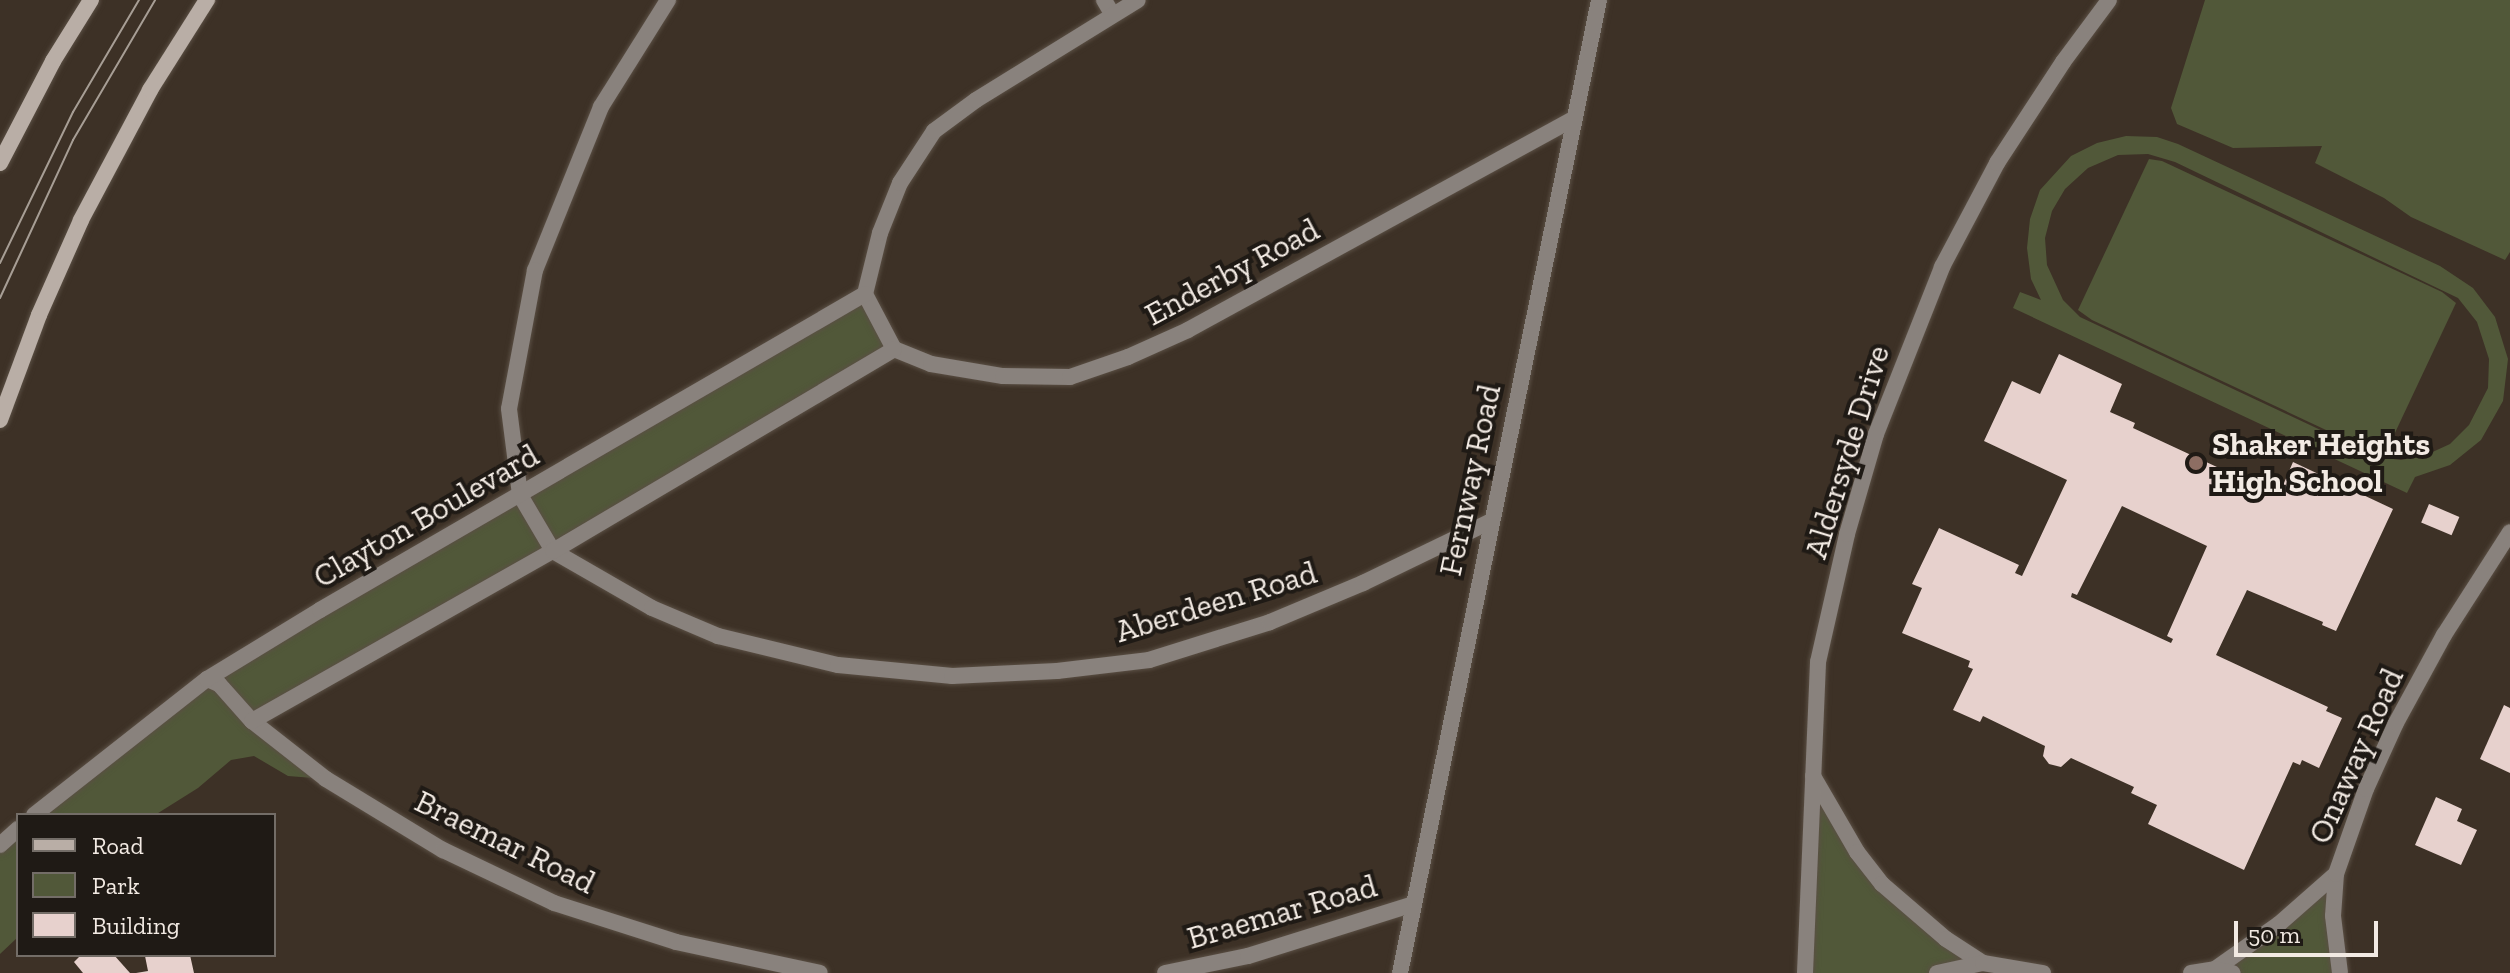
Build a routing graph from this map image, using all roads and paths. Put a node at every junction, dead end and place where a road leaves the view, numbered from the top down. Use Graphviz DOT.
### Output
graph roads {
  1 [pos="91,0"];
  2 [pos="207,0"];
  3 [pos="668,0"];
  4 [pos="1138,0"];
  5 [pos="1599,0"];
  6 [pos="2109,0"];
  7 [pos="1108,7"];
  8 [pos="1573,119"];
  9 [pos="0,163"];
  10 [pos="865,294"];
  11 [pos="894,349"];
  12 [pos="0,420"];
  13 [pos="520,495"];
  14 [pos="1489,522"];
  15 [pos="2510,532"];
  16 [pos="553,551"];
  17 [pos="207,679"];
  18 [pos="252,721"];
  19 [pos="1813,776"];
  20 [pos="37,813"];
  21 [pos="16,831"];
  22 [pos="0,845"];
  23 [pos="2336,874"];
  24 [pos="1414,904"];
  25 [pos="1983,963"];
  26 [pos="2215,969"];
  27 [pos="820,973"];
  28 [pos="1165,973"];
  29 [pos="1400,973"];
  30 [pos="1805,973"];
  31 [pos="1937,973"];
  32 [pos="2043,973"];
  33 [pos="2191,973"];
  34 [pos="2233,973"];
  35 [pos="2340,973"];
  1 -- 9 [label="main road"];
  2 -- 12 [label="main road"];
  3 -- 13 [label="street"];
  4 -- 7 [label="street"];
  5 -- 8 [label="street, Fernway Road"];
  6 -- 19 [label="street, Aldersyde Drive"];
  7 -- 10 [label="street"];
  8 -- 11 [label="street, Enderby Road"];
  8 -- 14 [label="street, Fernway Road"];
  10 -- 11 [label="street"];
  10 -- 13 [label="street, Clayton Boulevard"];
  11 -- 16 [label="street"];
  13 -- 16 [label="street, Aberdeen Road"];
  13 -- 17 [label="street, Clayton Boulevard"];
  14 -- 16 [label="street, Aberdeen Road"];
  14 -- 24 [label="street, Fernway Road"];
  15 -- 23 [label="street, Onaway Road"];
  16 -- 18 [label="street"];
  17 -- 18 [label="street, Braemar Road"];
  17 -- 20 [label="street, Clayton Boulevard"];
  18 -- 27 [label="street, Braemar Road"];
  19 -- 25 [label="street"];
  19 -- 30 [label="street, Aldersyde Drive"];
  21 -- 22 [label="street"];
  23 -- 26 [label="street, Onaway Road"];
  23 -- 35 [label="street"];
  24 -- 28 [label="street, Braemar Road"];
  24 -- 29 [label="street, Fernway Road"];
  25 -- 31 [label="street"];
  25 -- 32 [label="street"];
  26 -- 33 [label="street"];
  26 -- 34 [label="street"];
}
